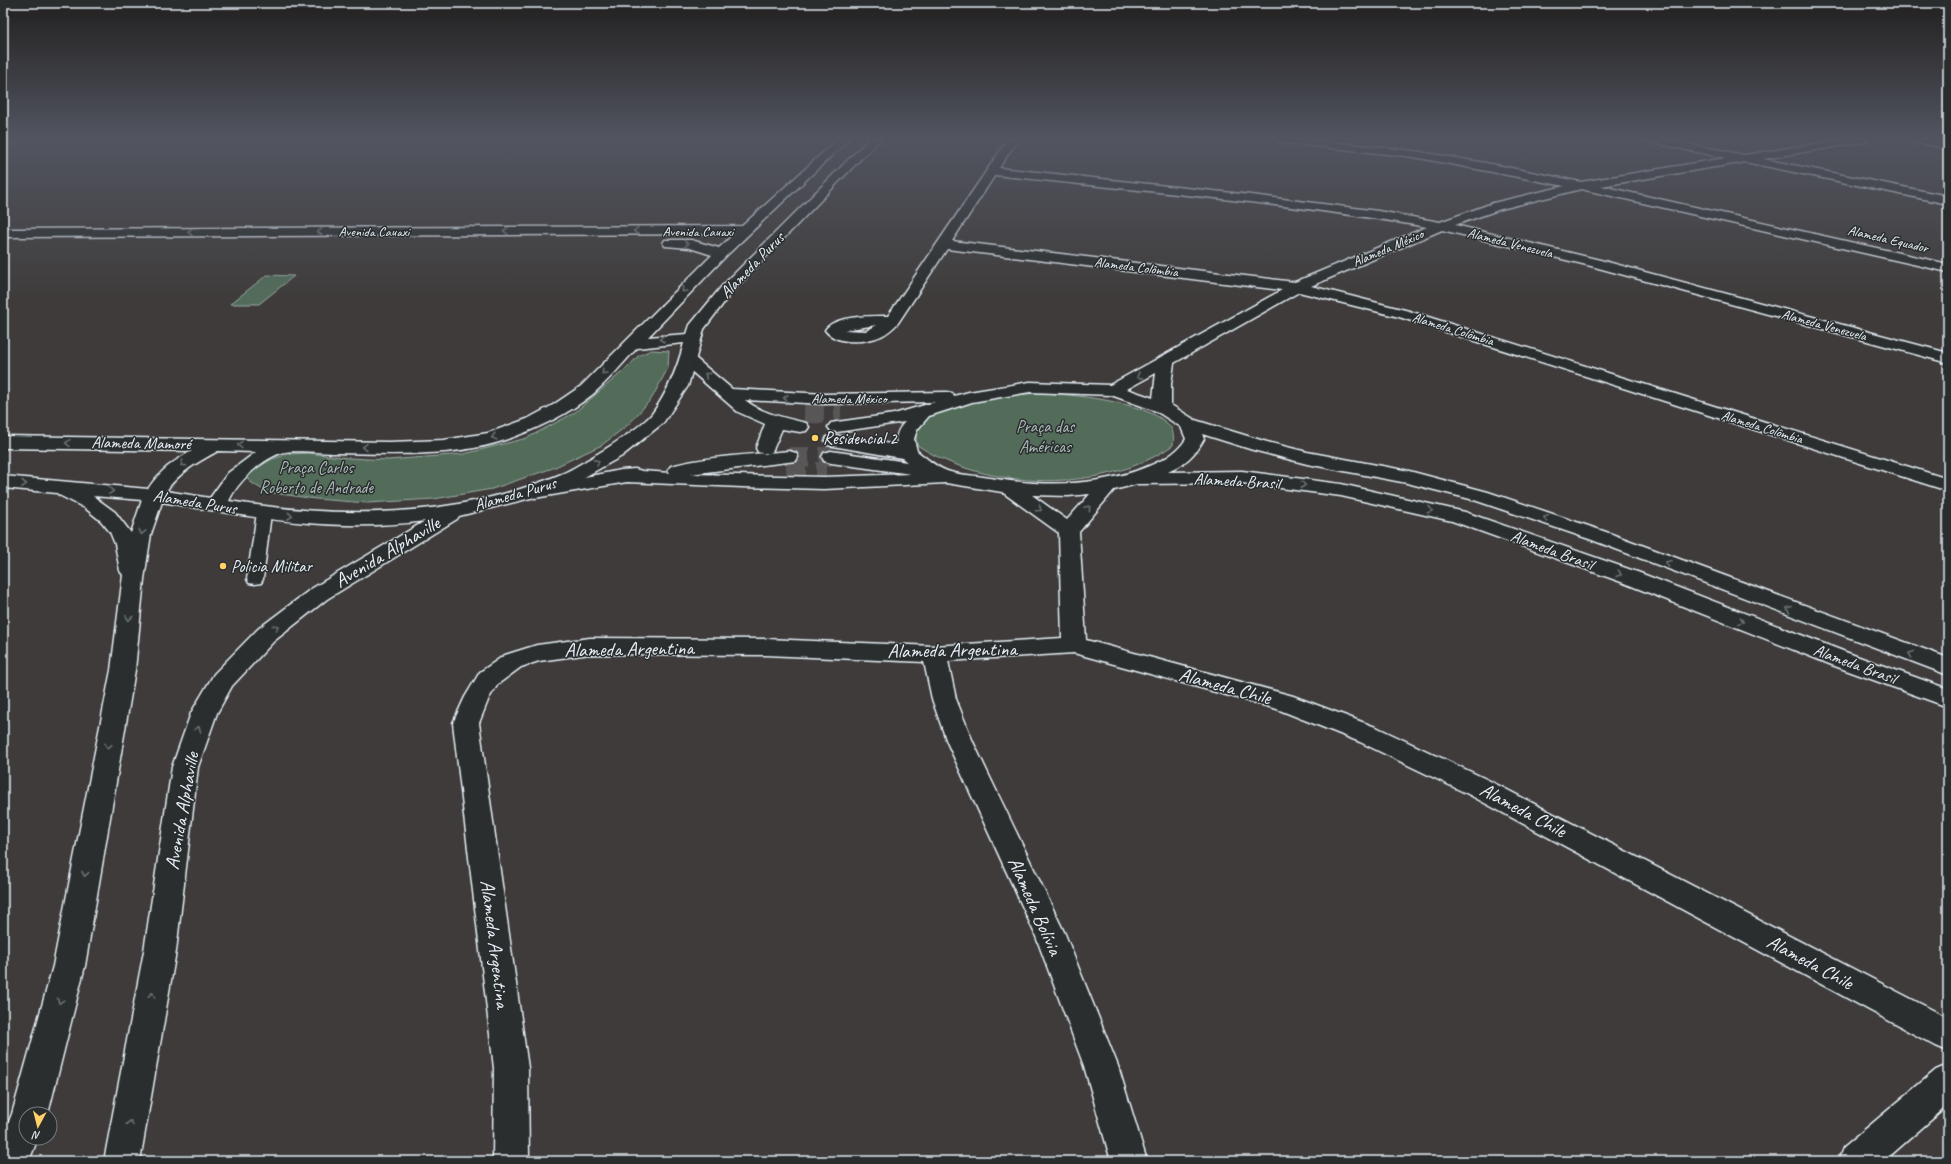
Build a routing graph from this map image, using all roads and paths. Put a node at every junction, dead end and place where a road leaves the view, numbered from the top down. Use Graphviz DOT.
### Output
graph roads {
  1 [pos="784,193"];
  2 [pos="821,193"];
  3 [pos="976,193"];
  4 [pos="1198,193"];
  5 [pos="1558,193"];
  6 [pos="1620,193"];
  7 [pos="1631,193"];
  8 [pos="1916,193"];
  9 [pos="1634,196"];
  10 [pos="1948,200"];
  11 [pos="1441,226"];
  12 [pos="745,230"];
  13 [pos="420,231"];
  14 [pos="441,231"];
  15 [pos="662,231"];
  16 [pos="3,233"];
  17 [pos="76,238"];
  18 [pos="402,243"];
  19 [pos="427,243"];
  20 [pos="652,243"];
  21 [pos="3,244"];
  22 [pos="942,244"];
  23 [pos="721,253"];
  24 [pos="1948,268"];
  25 [pos="1297,287"];
  26 [pos="893,320"];
  27 [pos="693,338"];
  28 [pos="631,344"];
  29 [pos="1948,358"];
  30 [pos="688,360"];
  31 [pos="1166,361"];
  32 [pos="1112,390"];
  33 [pos="969,397"];
  34 [pos="734,399"];
  35 [pos="945,404"];
  36 [pos="1162,407"];
  37 [pos="923,412"];
  38 [pos="775,422"];
  39 [pos="1189,424"];
  40 [pos="3,442"];
  41 [pos="795,442"];
  42 [pos="834,442"];
  43 [pos="216,444"];
  44 [pos="279,446"];
  45 [pos="765,448"];
  46 [pos="908,453"];
  47 [pos="708,465"];
  48 [pos="674,471"];
  49 [pos="938,474"];
  50 [pos="621,476"];
  51 [pos="1138,478"];
  52 [pos="3,482"];
  53 [pos="44,485"];
  54 [pos="1948,485"];
  55 [pos="1107,486"];
  56 [pos="1009,488"];
  57 [pos="532,492"];
  58 [pos="154,495"];
  59 [pos="217,505"];
  60 [pos="456,511"];
  61 [pos="264,513"];
  62 [pos="1069,531"];
  63 [pos="133,579"];
  64 [pos="255,579"];
  65 [pos="1074,645"];
  66 [pos="934,654"];
  67 [pos="1948,667"];
  68 [pos="1948,698"];
  69 [pos="1948,1035"];
  70 [pos="1948,1082"];
  71 [pos="32,1106"];
  72 [pos="18,1144"];
  73 [pos="11,1161"];
  74 [pos="122,1161"];
  75 [pos="511,1161"];
  76 [pos="1129,1161"];
  77 [pos="1856,1161"];
  1 -- 12 [label="street, Alameda Purus"];
  2 -- 27 [label="street, Alameda Purus"];
  3 -- 22 [label="street"];
  4 -- 11 [label="street, Alameda Venezuela"];
  5 -- 11 [label="street, Alameda México"];
  6 -- 9 [label="street, Alameda Equador"];
  7 -- 9 [label="street"];
  8 -- 10 [label="street"];
  9 -- 24 [label="street, Alameda Equador"];
  11 -- 25 [label="street, Alameda México"];
  11 -- 29 [label="street, Alameda Venezuela"];
  12 -- 15 [label="street, Avenida Cauaxi"];
  12 -- 23 [label="street, Alameda Purus"];
  13 -- 14 [label="street, Avenida Cauaxi"];
  13 -- 17 [label="street, Avenida Cauaxi, one-way"];
  13 -- 18 [label="street"];
  15 -- 14 [label="street, Avenida Cauaxi, one-way"];
  14 -- 19 [label="street"];
  15 -- 20 [label="street"];
  16 -- 17 [label="street, Avenida Cauaxi"];
  17 -- 18 [label="street, Avenida Cauaxi"];
  17 -- 21 [label="street, Avenida Cauaxi"];
  18 -- 19 [label="street, Avenida Cauaxi"];
  19 -- 20 [label="street, Avenida Cauaxi"];
  20 -- 23 [label="street, Avenida Cauaxi, one-way"];
  22 -- 25 [label="street, Alameda Colômbia"];
  22 -- 26 [label="street"];
  23 -- 28 [label="street, Alameda Purus, one-way"];
  25 -- 31 [label="street, Alameda México"];
  25 -- 54 [label="street, Alameda Colômbia"];
  27 -- 28 [label="street, one-way"];
  27 -- 30 [label="street, Alameda Purus"];
  28 -- 44 [label="street, Alameda Purus, one-way"];
  34 -- 30 [label="street, one-way"];
  57 -- 30 [label="street, Alameda Purus, one-way"];
  31 -- 32 [label="street, Alameda México, one-way"];
  31 -- 36 [label="street"];
  32 -- 33 [label="street"];
  32 -- 36 [label="street, Alameda Brasil"];
  33 -- 34 [label="street, Alameda México, one-way"];
  33 -- 35 [label="street"];
  34 -- 38 [label="street"];
  34 -- 41 [label="street"];
  35 -- 37 [label="street"];
  35 -- 42 [label="street"];
  36 -- 39 [label="street, Alameda Brasil"];
  37 -- 42 [label="street"];
  37 -- 46 [label="street"];
  38 -- 41 [label="street"];
  38 -- 45 [label="street"];
  39 -- 51 [label="street"];
  67 -- 39 [label="street, Alameda Brasil, one-way"];
  43 -- 40 [label="street, Alameda Mamoré, one-way"];
  41 -- 45 [label="street"];
  41 -- 47 [label="street"];
  41 -- 48 [label="street"];
  42 -- 46 [label="street"];
  42 -- 49 [label="street"];
  44 -- 43 [label="street, Alameda Mamoré, one-way"];
  43 -- 58 [label="street, one-way"];
  44 -- 59 [label="street"];
  45 -- 47 [label="street"];
  46 -- 49 [label="street"];
  47 -- 48 [label="street"];
  48 -- 50 [label="street"];
  49 -- 50 [label="street"];
  49 -- 56 [label="street"];
  50 -- 57 [label="street"];
  51 -- 55 [label="street"];
  51 -- 68 [label="street, Alameda Brasil, one-way"];
  52 -- 53 [label="street, one-way"];
  53 -- 58 [label="street, Alameda Purus, one-way"];
  53 -- 63 [label="street"];
  55 -- 56 [label="street"];
  62 -- 55 [label="street, one-way"];
  56 -- 62 [label="street, one-way"];
  57 -- 60 [label="street, Alameda Purus"];
  58 -- 59 [label="street, Alameda Purus"];
  58 -- 63 [label="street, one-way"];
  59 -- 61 [label="street, Alameda Purus"];
  61 -- 60 [label="street, Alameda Purus, one-way"];
  74 -- 60 [label="street, Avenida Alphaville, one-way"];
  61 -- 64 [label="lane"];
  62 -- 65 [label="street"];
  63 -- 71 [label="street, one-way"];
  65 -- 66 [label="street, Alameda Argentina"];
  65 -- 69 [label="street, Alameda Chile"];
  66 -- 75 [label="street, Alameda Argentina"];
  66 -- 76 [label="street, Alameda Bolívia"];
  70 -- 77 [label="street"];
  72 -- 73 [label="street"];
}
